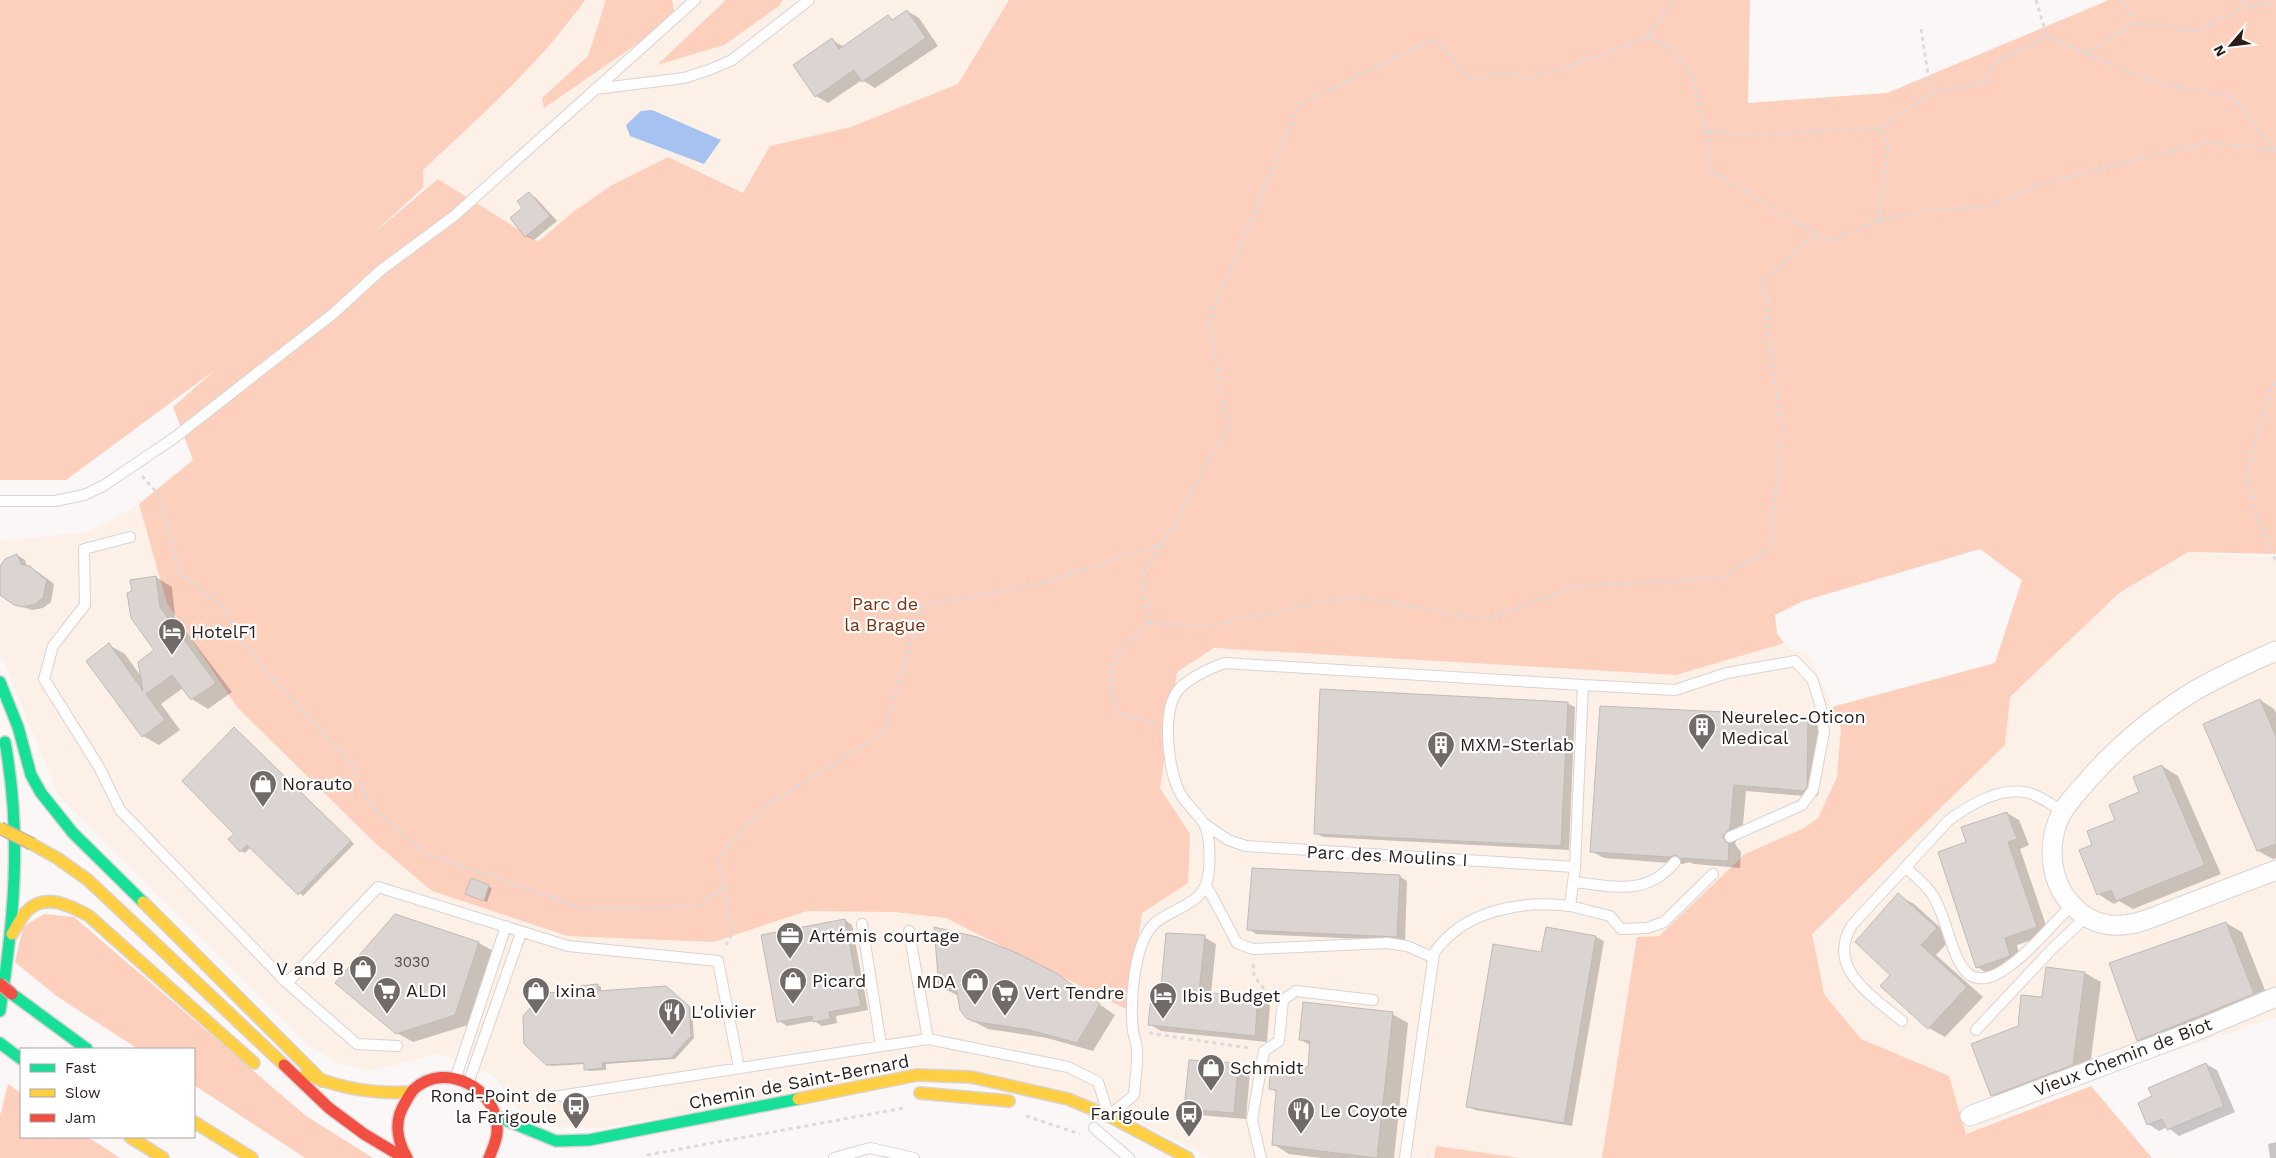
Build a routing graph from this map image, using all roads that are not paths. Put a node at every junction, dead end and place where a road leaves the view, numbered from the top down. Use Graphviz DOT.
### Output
graph roads {
  1 [pos="810,0"];
  2 [pos="689,2"];
  3 [pos="595,89"];
  4 [pos="0,501"];
  5 [pos="130,537"];
  6 [pos="2276,651"];
  7 [pos="0,682"];
  8 [pos="1583,685"];
  9 [pos="2,733"];
  10 [pos="2063,811"];
  11 [pos="1204,824"];
  12 [pos="0,828"];
  13 [pos="1730,837"];
  14 [pos="1675,862"];
  15 [pos="1575,867"];
  16 [pos="1905,867"];
  17 [pos="2276,870"];
  18 [pos="1713,874"];
  19 [pos="1573,882"];
  20 [pos="1206,885"];
  21 [pos="1570,906"];
  22 [pos="2079,911"];
  23 [pos="862,924"];
  24 [pos="506,926"];
  25 [pos="909,931"];
  26 [pos="521,933"];
  27 [pos="12,934"];
  28 [pos="1432,957"];
  29 [pos="287,983"];
  30 [pos="0,984"];
  31 [pos="2276,997"];
  32 [pos="1372,1000"];
  33 [pos="0,1011"];
  34 [pos="1902,1021"];
  35 [pos="1976,1030"];
  36 [pos="928,1039"];
  37 [pos="881,1045"];
  38 [pos="4,1046"];
  39 [pos="397,1046"];
  40 [pos="86,1048"];
  41 [pos="20,1058"];
  42 [pos="282,1064"];
  43 [pos="739,1068"];
  44 [pos="264,1072"];
  45 [pos="456,1078"];
  46 [pos="322,1081"];
  47 [pos="469,1082"];
  48 [pos="412,1092"];
  49 [pos="912,1094"];
  50 [pos="553,1097"];
  51 [pos="311,1108"];
  52 [pos="1024,1110"];
  53 [pos="1109,1116"];
  54 [pos="1970,1116"];
  55 [pos="498,1118"];
  56 [pos="195,1123"];
  57 [pos="1090,1126"];
  58 [pos="364,1134"];
  59 [pos="132,1138"];
  60 [pos="1132,1153"];
  61 [pos="162,1158"];
  62 [pos="252,1158"];
  63 [pos="406,1158"];
  64 [pos="489,1158"];
  65 [pos="834,1158"];
  66 [pos="914,1158"];
  67 [pos="1188,1158"];
  68 [pos="1261,1158"];
  69 [pos="1406,1158"];
  1 -- 3 [label="lane"];
  2 -- 3 [label="lane"];
  3 -- 4 [label="lane"];
  5 -- 29 [label="lane"];
  6 -- 10 [label="street"];
  7 -- 46 [label="main road"];
  8 -- 11 [label="lane"];
  8 -- 13 [label="lane"];
  8 -- 15 [label="lane"];
  9 -- 27 [label="main road"];
  10 -- 16 [label="lane"];
  10 -- 22 [label="street"];
  11 -- 15 [label="lane, Parc des Moulins I"];
  11 -- 20 [label="lane"];
  12 -- 42 [label="main road, bridge"];
  14 -- 19 [label="lane"];
  15 -- 19 [label="lane"];
  16 -- 22 [label="lane"];
  16 -- 34 [label="lane"];
  17 -- 22 [label="street"];
  18 -- 21 [label="lane"];
  19 -- 21 [label="lane"];
  20 -- 28 [label="lane"];
  20 -- 53 [label="lane"];
  21 -- 28 [label="lane"];
  22 -- 35 [label="lane"];
  23 -- 37 [label="lane"];
  24 -- 26 [label="lane"];
  24 -- 29 [label="lane"];
  24 -- 45 [label="lane"];
  25 -- 36 [label="lane"];
  26 -- 43 [label="lane"];
  26 -- 47 [label="lane"];
  27 -- 33 [label="main road"];
  27 -- 44 [label="main road"];
  28 -- 69 [label="lane"];
  29 -- 39 [label="lane"];
  30 -- 40 [label="main road, bridge"];
  31 -- 54 [label="street, Vieux Chemin de Biot"];
  32 -- 68 [label="lane"];
  36 -- 37 [label="lane"];
  36 -- 53 [label="lane"];
  37 -- 43 [label="lane"];
  38 -- 41 [label="main road"];
  42 -- 46 [label="main road"];
  42 -- 58 [label="main road"];
  43 -- 50 [label="lane"];
  45 -- 47 [label="main road"];
  45 -- 48 [label="main road"];
  46 -- 48 [label="main road"];
  47 -- 55 [label="main road"];
  48 -- 63 [label="main road"];
  49 -- 52 [label="main road, Chemin de Saint-Bernard"];
  51 -- 58 [label="main road"];
  53 -- 55 [label="main road, Chemin de Saint-Bernard"];
  53 -- 67 [label="main road, Chemin de Saint-Bernard"];
  55 -- 64 [label="main road"];
  56 -- 62 [label="main road"];
  57 -- 60 [label="main road"];
  57 -- 60 [label="lane"];
  58 -- 63 [label="main road"];
  59 -- 61 [label="main road"];
  65 -- 66 [label="lane"];
}
